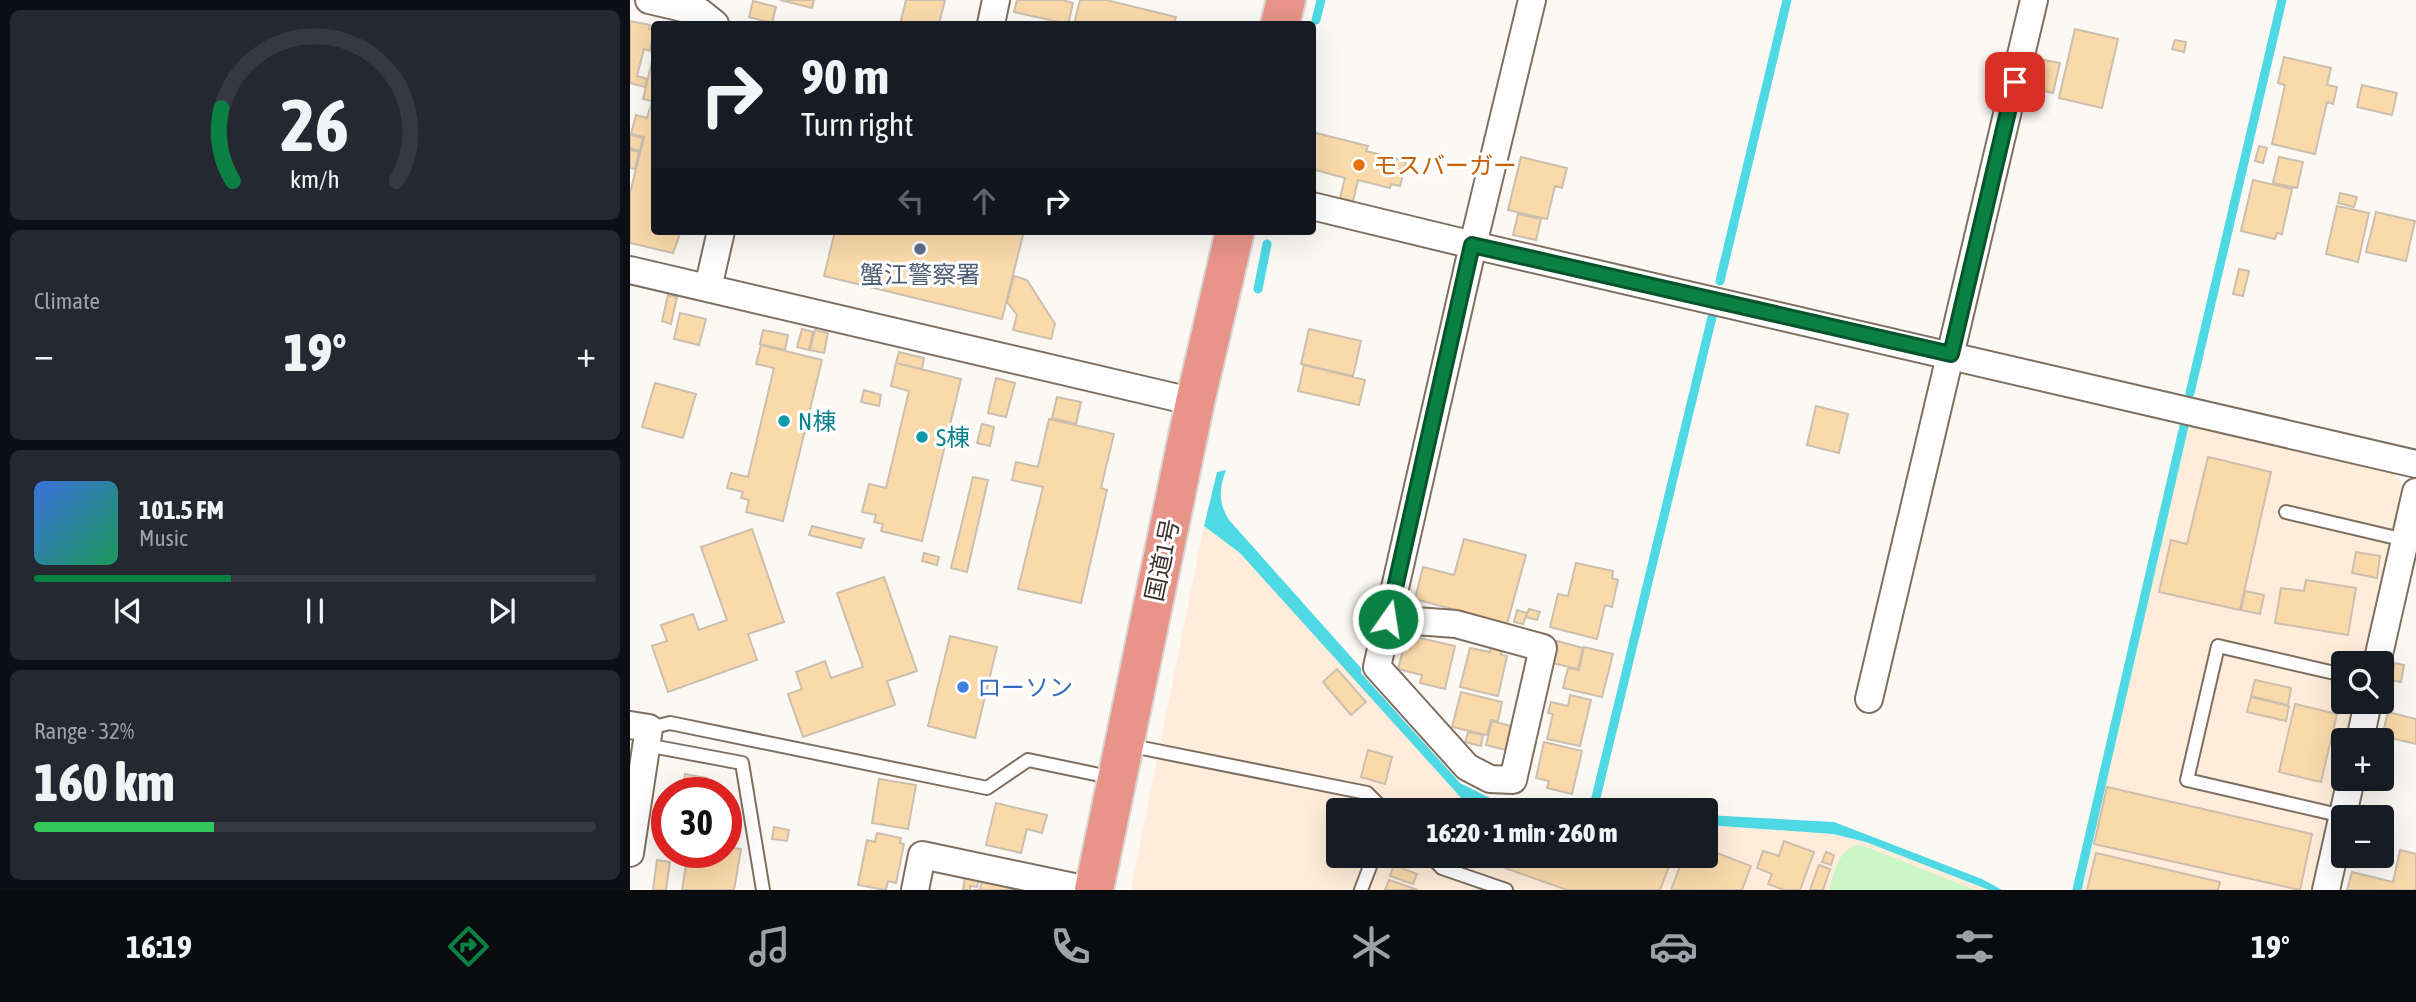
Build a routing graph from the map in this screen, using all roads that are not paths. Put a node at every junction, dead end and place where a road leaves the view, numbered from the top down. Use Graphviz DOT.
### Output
graph roads {
  1 [pos="649,0"];
  2 [pos="996,0"];
  3 [pos="1286,0"];
  4 [pos="1532,0"];
  5 [pos="2034,0"];
  6 [pos="711,21"];
  7 [pos="991,21"];
  8 [pos="1281,21"];
  9 [pos="1316,207"];
  10 [pos="720,235"];
  11 [pos="1234,235"];
  12 [pos="1472,245"];
  13 [pos="630,270"];
  14 [pos="708,288"];
  15 [pos="1951,354"];
  16 [pos="1195,402"];
  17 [pos="2416,464"];
  18 [pos="2416,492"];
  19 [pos="2286,512"];
  20 [pos="2405,540"];
  21 [pos="1388,619"];
  22 [pos="2380,651"];
  23 [pos="2331,672"];
  24 [pos="1870,699"];
  25 [pos="642,733"];
  26 [pos="1120,761"];
  27 [pos="1372,798"];
  28 [pos="2331,813"];
  29 [pos="630,853"];
  30 [pos="1370,868"];
  31 [pos="1442,868"];
  32 [pos="2331,868"];
  33 [pos="763,890"];
  34 [pos="915,890"];
  35 [pos="1091,890"];
  36 [pos="1362,890"];
  37 [pos="1506,890"];
  38 [pos="2326,890"];
  1 -- 6 [label="street"];
  2 -- 7 [label="street"];
  3 -- 8 [label="highway"];
  4 -- 12 [label="street"];
  5 -- 15 [label="street"];
  9 -- 12 [label="street"];
  10 -- 14 [label="street"];
  11 -- 16 [label="highway, 国道1号"];
  12 -- 15 [label="street"];
  12 -- 21 [label="street"];
  13 -- 14 [label="street"];
  14 -- 16 [label="street"];
  15 -- 17 [label="street"];
  15 -- 24 [label="street"];
  16 -- 26 [label="highway, 国道1号"];
  18 -- 20 [label="street"];
  19 -- 20 [label="lane"];
  20 -- 22 [label="street"];
  21 -- 21 [label="street"];
  23 -- 28 [label="lane"];
  25 -- 26 [label="lane"];
  25 -- 29 [label="street"];
  25 -- 33 [label="lane"];
  26 -- 27 [label="lane"];
  26 -- 35 [label="highway, 国道1号"];
  30 -- 36 [label="lane"];
  31 -- 37 [label="lane"];
  32 -- 38 [label="street"];
  34 -- 35 [label="street"];
}
